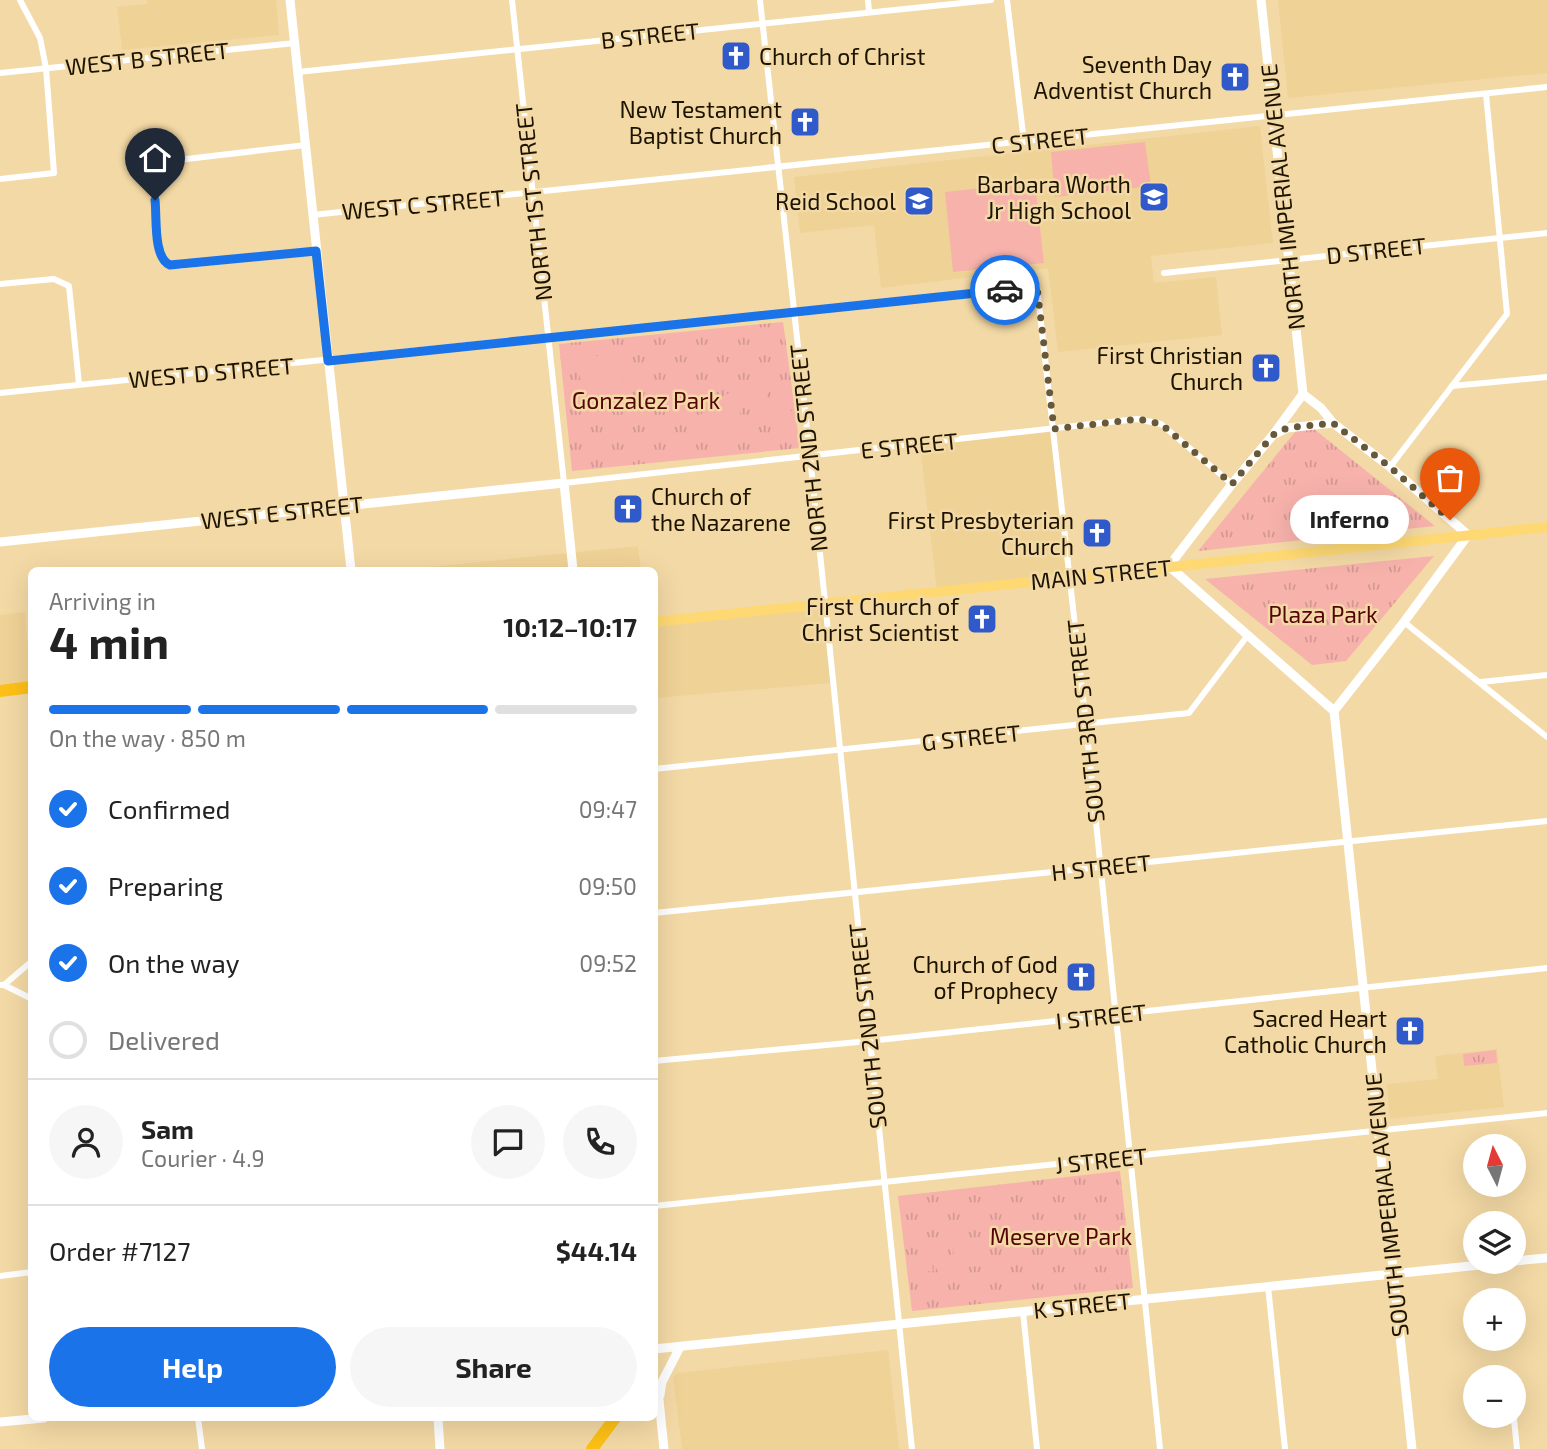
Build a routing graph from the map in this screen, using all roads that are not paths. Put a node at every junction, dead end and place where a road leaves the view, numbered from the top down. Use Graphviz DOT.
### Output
graph roads {
  1 [pos="20,0"];
  2 [pos="290,0"];
  3 [pos="512,0"];
  4 [pos="760,0"];
  5 [pos="868,0"];
  6 [pos="991,0"];
  7 [pos="1007,0"];
  8 [pos="1261,0"];
  9 [pos="869,12"];
  10 [pos="762,23"];
  11 [pos="295,43"];
  12 [pos="517,48"];
  13 [pos="46,68"];
  14 [pos="298,72"];
  15 [pos="0,73"];
  16 [pos="1547,87"];
  17 [pos="1486,94"];
  18 [pos="1273,114"];
  19 [pos="1024,142"];
  20 [pos="306,145"];
  21 [pos="779,168"];
  22 [pos="0,179"];
  23 [pos="534,194"];
  24 [pos="312,215"];
  25 [pos="1547,233"];
  26 [pos="1500,238"];
  27 [pos="316,251"];
  28 [pos="1288,259"];
  29 [pos="1164,273"];
  30 [pos="0,284"];
  31 [pos="793,313"];
  32 [pos="547,339"];
  33 [pos="328,361"];
  34 [pos="1547,377"];
  35 [pos="79,384"];
  36 [pos="1452,386"];
  37 [pos="0,393"];
  38 [pos="1303,394"];
  39 [pos="1333,423"];
  40 [pos="1054,429"];
  41 [pos="1273,435"];
  42 [pos="810,456"];
  43 [pos="1390,467"];
  44 [pos="564,483"];
  45 [pos="1232,484"];
  46 [pos="344,506"];
  47 [pos="1547,527"];
  48 [pos="1468,535"];
  49 [pos="0,542"];
  50 [pos="1168,566"];
  51 [pos="351,567"];
  52 [pos="573,567"];
  53 [pos="1070,578"];
  54 [pos="823,604"];
  55 [pos="658,622"];
  56 [pos="1404,622"];
  57 [pos="1248,635"];
  58 [pos="1547,676"];
  59 [pos="1481,682"];
  60 [pos="28,688"];
  61 [pos="0,691"];
  62 [pos="1334,711"];
  63 [pos="1086,724"];
  64 [pos="1547,737"];
  65 [pos="839,751"];
  66 [pos="658,769"];
  67 [pos="1547,821"];
  68 [pos="1348,842"];
  69 [pos="1100,867"];
  70 [pos="853,892"];
  71 [pos="658,913"];
  72 [pos="28,964"];
  73 [pos="1547,968"];
  74 [pos="2,985"];
  75 [pos="1363,988"];
  76 [pos="28,997"];
  77 [pos="1116,1014"];
  78 [pos="869,1041"];
  79 [pos="658,1061"];
  80 [pos="1547,1113"];
  81 [pos="1378,1131"];
  82 [pos="1129,1157"];
  83 [pos="884,1183"];
  84 [pos="658,1206"];
  85 [pos="1547,1258"];
  86 [pos="1526,1260"];
  87 [pos="1463,1267"];
  88 [pos="28,1272"];
  89 [pos="1394,1273"];
  90 [pos="0,1276"];
  91 [pos="1268,1286"];
  92 [pos="1145,1299"];
  93 [pos="1023,1311"];
  94 [pos="898,1324"];
  95 [pos="680,1347"];
  96 [pos="658,1349"];
  97 [pos="658,1397"];
  98 [pos="659,1400"];
  99 [pos="28,1419"];
  100 [pos="198,1421"];
  101 [pos="438,1421"];
  102 [pos="613,1421"];
  103 [pos="0,1422"];
  104 [pos="1515,1428"];
  105 [pos="202,1449"];
  106 [pos="440,1449"];
  107 [pos="592,1449"];
  108 [pos="664,1449"];
  109 [pos="912,1449"];
  110 [pos="1037,1449"];
  111 [pos="1160,1449"];
  112 [pos="1285,1449"];
  113 [pos="1412,1449"];
  114 [pos="1517,1449"];
  1 -- 13 [label="street"];
  2 -- 11 [label="street"];
  3 -- 12 [label="street, NORTH 1ST STREET"];
  4 -- 10 [label="street, NORTH 2ND STREET"];
  5 -- 9 [label="street"];
  6 -- 9 [label="street, B STREET"];
  7 -- 19 [label="street"];
  8 -- 18 [label="street, NORTH IMPERIAL AVENUE"];
  9 -- 10 [label="street, B STREET"];
  10 -- 12 [label="street, B STREET"];
  10 -- 21 [label="street, NORTH 2ND STREET"];
  11 -- 13 [label="street, WEST B STREET"];
  11 -- 14 [label="street"];
  12 -- 14 [label="street"];
  12 -- 23 [label="street, NORTH 1ST STREET"];
  13 -- 15 [label="street, WEST B STREET"];
  13 -- 22 [label="street"];
  14 -- 20 [label="street"];
  16 -- 17 [label="street, C STREET"];
  17 -- 18 [label="street, C STREET"];
  17 -- 26 [label="street"];
  18 -- 19 [label="street, C STREET"];
  18 -- 28 [label="street, NORTH IMPERIAL AVENUE"];
  19 -- 21 [label="street, C STREET"];
  20 -- 24 [label="street"];
  20 -- 27 [label="street"];
  21 -- 23 [label="street, C STREET"];
  21 -- 31 [label="street, NORTH 2ND STREET"];
  23 -- 24 [label="street, WEST C STREET"];
  23 -- 32 [label="street, NORTH 1ST STREET"];
  24 -- 27 [label="street"];
  25 -- 26 [label="street, D STREET"];
  26 -- 28 [label="street, D STREET"];
  26 -- 36 [label="street"];
  27 -- 33 [label="street"];
  28 -- 29 [label="street, D STREET"];
  28 -- 38 [label="street, NORTH IMPERIAL AVENUE"];
  30 -- 35 [label="street"];
  31 -- 32 [label="street"];
  31 -- 40 [label="street, SOUTH 3RD STREET"];
  31 -- 42 [label="street, NORTH 2ND STREET"];
  32 -- 33 [label="street, WEST D STREET"];
  32 -- 44 [label="street, NORTH 1ST STREET"];
  33 -- 35 [label="street, WEST D STREET"];
  33 -- 46 [label="street"];
  34 -- 36 [label="street"];
  35 -- 37 [label="street, WEST D STREET"];
  36 -- 43 [label="street"];
  38 -- 39 [label="street"];
  38 -- 41 [label="street"];
  39 -- 41 [label="street"];
  39 -- 43 [label="street"];
  40 -- 42 [label="street, E STREET"];
  40 -- 45 [label="street, E STREET"];
  40 -- 53 [label="street, SOUTH 3RD STREET"];
  41 -- 45 [label="street"];
  42 -- 44 [label="street, E STREET"];
  42 -- 54 [label="street, NORTH 2ND STREET"];
  43 -- 48 [label="street"];
  44 -- 46 [label="street, WEST E STREET"];
  44 -- 52 [label="street, NORTH 1ST STREET"];
  45 -- 50 [label="street"];
  46 -- 49 [label="street, WEST E STREET"];
  46 -- 51 [label="street"];
  47 -- 48 [label="main road, MAIN STREET"];
  48 -- 50 [label="main road, MAIN STREET"];
  48 -- 56 [label="street"];
  50 -- 53 [label="main road, MAIN STREET"];
  50 -- 57 [label="street"];
  53 -- 54 [label="main road, MAIN STREET"];
  53 -- 63 [label="street, SOUTH 3RD STREET"];
  54 -- 55 [label="main road, MAIN STREET"];
  54 -- 65 [label="street, SOUTH 2ND STREET"];
  56 -- 59 [label="street"];
  56 -- 62 [label="street"];
  57 -- 62 [label="street"];
  57 -- 63 [label="street, G STREET"];
  58 -- 59 [label="street"];
  59 -- 64 [label="street"];
  60 -- 61 [label="highway"];
  62 -- 68 [label="street, SOUTH IMPERIAL AVENUE"];
  63 -- 65 [label="street, G STREET"];
  63 -- 69 [label="street, SOUTH 3RD STREET"];
  65 -- 66 [label="street, G STREET"];
  65 -- 70 [label="street, SOUTH 2ND STREET"];
  67 -- 68 [label="street, H STREET"];
  68 -- 69 [label="street, H STREET"];
  68 -- 75 [label="street, SOUTH IMPERIAL AVENUE"];
  69 -- 70 [label="street, H STREET"];
  69 -- 77 [label="street, SOUTH 3RD STREET"];
  70 -- 71 [label="street, H STREET"];
  70 -- 78 [label="street, SOUTH 2ND STREET"];
  72 -- 74 [label="street"];
  73 -- 75 [label="street, I STREET"];
  74 -- 76 [label="street"];
  75 -- 77 [label="street, I STREET"];
  75 -- 81 [label="street, SOUTH IMPERIAL AVENUE"];
  77 -- 78 [label="street, I STREET"];
  77 -- 82 [label="street, SOUTH 3RD STREET"];
  78 -- 79 [label="street, I STREET"];
  78 -- 83 [label="street, SOUTH 2ND STREET"];
  80 -- 81 [label="street, J STREET"];
  81 -- 82 [label="street, J STREET"];
  81 -- 89 [label="street, SOUTH IMPERIAL AVENUE"];
  82 -- 83 [label="street, J STREET"];
  82 -- 92 [label="street, SOUTH 3RD STREET"];
  83 -- 84 [label="street, J STREET"];
  83 -- 94 [label="street, SOUTH 2ND STREET"];
  85 -- 86 [label="street, K STREET"];
  87 -- 89 [label="street, K STREET"];
  88 -- 90 [label="street"];
  89 -- 91 [label="street, K STREET"];
  89 -- 113 [label="street, SOUTH IMPERIAL AVENUE"];
  91 -- 92 [label="street, K STREET"];
  91 -- 112 [label="street"];
  92 -- 93 [label="street, K STREET"];
  92 -- 111 [label="street, SOUTH 3RD STREET"];
  93 -- 94 [label="street, K STREET"];
  93 -- 110 [label="street"];
  94 -- 95 [label="street, K STREET"];
  94 -- 109 [label="street, SOUTH 2ND STREET"];
  95 -- 96 [label="street, K STREET"];
  95 -- 98 [label="street"];
  97 -- 98 [label="street"];
  98 -- 108 [label="street"];
  99 -- 103 [label="street"];
  100 -- 105 [label="street"];
  101 -- 106 [label="street"];
  102 -- 107 [label="highway"];
  104 -- 114 [label="street"];
}
